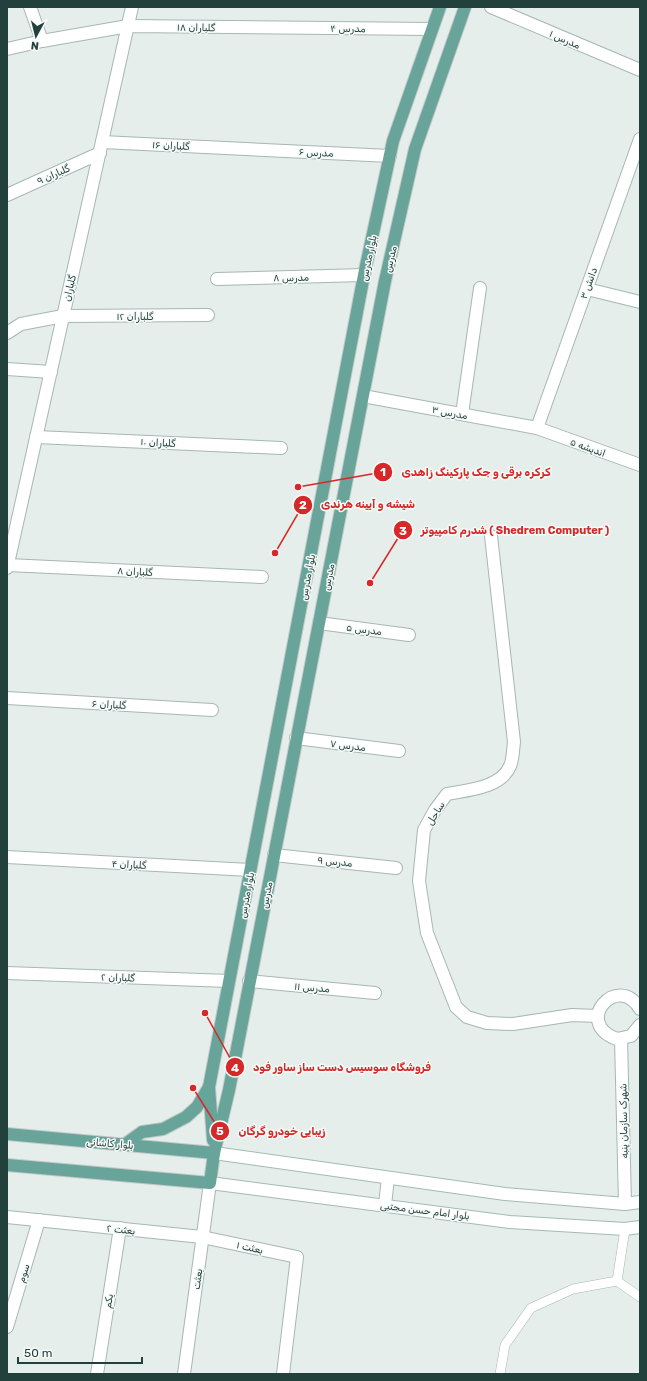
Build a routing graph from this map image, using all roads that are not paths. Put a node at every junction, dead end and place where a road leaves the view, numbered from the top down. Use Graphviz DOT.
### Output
graph roads {
  1 [pos="30,7"];
  2 [pos="132,7"];
  3 [pos="440,7"];
  4 [pos="465,7"];
  5 [pos="491,7"];
  6 [pos="128,26"];
  7 [pos="264,27"];
  8 [pos="432,29"];
  9 [pos="42,41"];
  10 [pos="7,49"];
  11 [pos="640,70"];
  12 [pos="640,138"];
  13 [pos="101,147"];
  14 [pos="241,148"];
  15 [pos="390,156"];
  16 [pos="7,195"];
  17 [pos="364,275"];
  18 [pos="217,279"];
  19 [pos="480,288"];
  20 [pos="586,289"];
  21 [pos="640,302"];
  22 [pos="208,315"];
  23 [pos="63,316"];
  24 [pos="7,332"];
  25 [pos="7,369"];
  26 [pos="50,372"];
  27 [pos="363,396"];
  28 [pos="462,414"];
  29 [pos="537,428"];
  30 [pos="36,437"];
  31 [pos="281,448"];
  32 [pos="640,465"];
  33 [pos="326,475"];
  34 [pos="347,478"];
  35 [pos="491,536"];
  36 [pos="10,542"];
  37 [pos="7,566"];
  38 [pos="262,577"];
  39 [pos="319,623"];
  40 [pos="409,634"];
  41 [pos="7,698"];
  42 [pos="212,710"];
  43 [pos="296,738"];
  44 [pos="399,751"];
  45 [pos="274,855"];
  46 [pos="7,857"];
  47 [pos="396,868"];
  48 [pos="250,870"];
  49 [pos="7,973"];
  50 [pos="229,981"];
  51 [pos="249,981"];
  52 [pos="375,993"];
  53 [pos="636,996"];
  54 [pos="640,1009"];
  55 [pos="598,1016"];
  56 [pos="640,1025"];
  57 [pos="621,1039"];
  58 [pos="209,1087"];
  59 [pos="7,1134"];
  60 [pos="124,1145"];
  61 [pos="214,1153"];
  62 [pos="7,1165"];
  63 [pos="388,1178"];
  64 [pos="210,1183"];
  65 [pos="640,1202"];
  66 [pos="625,1204"];
  67 [pos="385,1205"];
  68 [pos="7,1217"];
  69 [pos="39,1220"];
  70 [pos="640,1227"];
  71 [pos="120,1228"];
  72 [pos="625,1229"];
  73 [pos="202,1237"];
  74 [pos="617,1281"];
  75 [pos="640,1297"];
  76 [pos="7,1327"];
  77 [pos="97,1374"];
  78 [pos="184,1374"];
  79 [pos="283,1374"];
  80 [pos="500,1374"];
  1 -- 9 [label="street"];
  2 -- 6 [label="street, گلباران"];
  3 -- 8 [label="main road, بلوار مدرس"];
  4 -- 27 [label="main road, مدرس"];
  5 -- 11 [label="street, مدرس ۱"];
  6 -- 7 [label="street, گلباران ۱۸"];
  6 -- 9 [label="street, گلباران ۱۸"];
  6 -- 13 [label="street, گلباران"];
  7 -- 8 [label="street, مدرس ۴"];
  8 -- 15 [label="main road, بلوار مدرس"];
  9 -- 10 [label="street, گلباران ۱۸"];
  12 -- 20 [label="street, دانش ۳"];
  13 -- 14 [label="street, گلباران ۱۶"];
  13 -- 16 [label="street, ۹ گلباران"];
  13 -- 23 [label="street, گلباران"];
  14 -- 15 [label="street, مدرس ۶"];
  15 -- 17 [label="main road, بلوار مدرس"];
  17 -- 18 [label="street, مدرس ۸"];
  17 -- 33 [label="main road, بلوار مدرس"];
  19 -- 28 [label="street"];
  20 -- 21 [label="street"];
  20 -- 29 [label="street, دانش ۳"];
  22 -- 23 [label="street, گلباران ۱۲"];
  23 -- 24 [label="street, گلباران ۱۲"];
  23 -- 26 [label="street, گلباران"];
  25 -- 26 [label="street"];
  26 -- 30 [label="street, گلباران"];
  27 -- 28 [label="street, مدرس ۳"];
  27 -- 34 [label="main road, مدرس"];
  28 -- 29 [label="street, مدرس ۳"];
  29 -- 32 [label="street, اندیشه ۵"];
  30 -- 31 [label="street, گلباران ۱۰"];
  30 -- 36 [label="street, گلباران"];
  33 -- 34 [label="main road"];
  33 -- 48 [label="main road, بلوار مدرس"];
  34 -- 39 [label="main road, مدرس"];
  35 -- 55 [label="street, ساحل"];
  36 -- 37 [label="street, گلباران"];
  37 -- 38 [label="street, گلباران ۸"];
  39 -- 40 [label="street, مدرس ۵"];
  39 -- 43 [label="main road, مدرس"];
  41 -- 42 [label="street, گلباران ۶"];
  43 -- 44 [label="street, مدرس ۷"];
  43 -- 45 [label="main road, مدرس"];
  45 -- 47 [label="street, مدرس ۹"];
  45 -- 51 [label="main road, مدرس"];
  46 -- 48 [label="street, گلباران ۴"];
  48 -- 50 [label="main road, بلوار مدرس"];
  49 -- 50 [label="street, گلباران ۲"];
  50 -- 58 [label="main road, بلوار مدرس"];
  51 -- 52 [label="street, مدرس ۱۱"];
  51 -- 61 [label="main road, مدرس"];
  53 -- 54 [label="street"];
  53 -- 55 [label="street"];
  55 -- 57 [label="street"];
  56 -- 57 [label="street"];
  57 -- 66 [label="street, شهرک سازمان پنبه"];
  58 -- 60 [label="main road"];
  58 -- 61 [label="main road, بلوار مدرس"];
  59 -- 60 [label="main road, بلوار کاشانی"];
  60 -- 61 [label="main road, بلوار کاشانی"];
  61 -- 63 [label="street"];
  61 -- 64 [label="main road"];
  62 -- 64 [label="main road"];
  63 -- 66 [label="street"];
  63 -- 67 [label="street"];
  64 -- 67 [label="street, بلوار امام حسن مجتبی"];
  64 -- 73 [label="street, بعثت"];
  65 -- 66 [label="street"];
  67 -- 72 [label="street, بلوار امام حسن مجتبی"];
  68 -- 69 [label="street, ۲ بعثت"];
  69 -- 71 [label="street, ۲ بعثت"];
  69 -- 76 [label="street, سوم"];
  70 -- 72 [label="street, بلوار امام حسن مجتبی"];
  71 -- 73 [label="street, ۲ بعثت"];
  71 -- 77 [label="street, یکم"];
  72 -- 74 [label="lane"];
  73 -- 78 [label="street, بعثت"];
  73 -- 79 [label="street, ۱ بعثت"];
  74 -- 75 [label="lane"];
  74 -- 80 [label="lane"];
}
